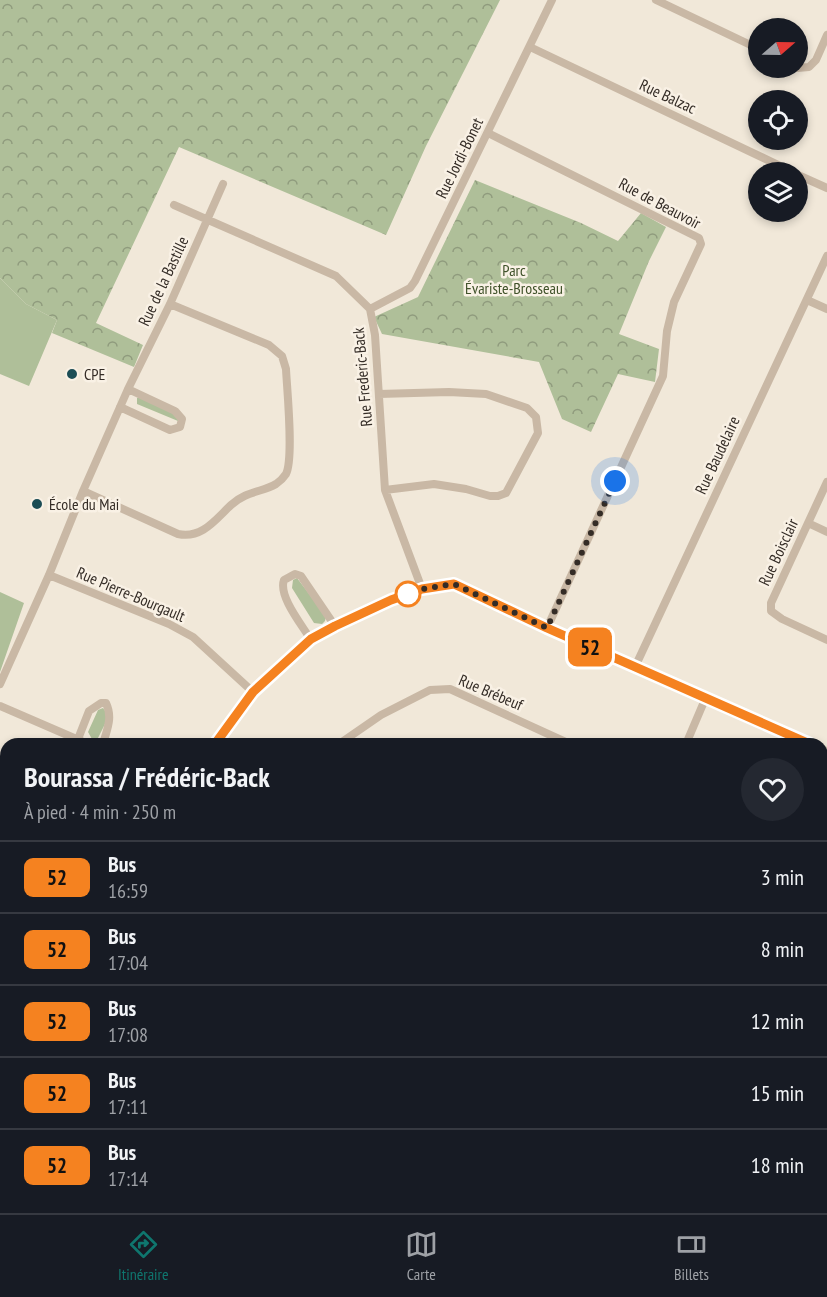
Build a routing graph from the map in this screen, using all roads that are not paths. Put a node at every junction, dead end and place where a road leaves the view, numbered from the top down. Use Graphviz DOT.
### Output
graph roads {
  1 [pos="552,0"];
  2 [pos="656,0"];
  3 [pos="827,35"];
  4 [pos="748,44"];
  5 [pos="530,47"];
  6 [pos="808,68"];
  7 [pos="488,133"];
  8 [pos="772,162"];
  9 [pos="808,180"];
  10 [pos="223,184"];
  11 [pos="827,189"];
  12 [pos="174,205"];
  13 [pos="208,220"];
  14 [pos="827,256"];
  15 [pos="807,300"];
  16 [pos="170,304"];
  17 [pos="370,309"];
  18 [pos="827,309"];
  19 [pos="128,389"];
  20 [pos="379,394"];
  21 [pos="120,407"];
  22 [pos="827,482"];
  23 [pos="385,490"];
  24 [pos="82,491"];
  25 [pos="808,523"];
  26 [pos="827,532"];
  27 [pos="49,575"];
  28 [pos="422,589"];
  29 [pos="335,626"];
  30 [pos="547,628"];
  31 [pos="311,639"];
  32 [pos="827,640"];
  33 [pos="635,667"];
  34 [pos="0,684"];
  35 [pos="253,692"];
  36 [pos="706,697"];
  37 [pos="0,706"];
  38 [pos="76,738"];
  39 [pos="78,738"];
  40 [pos="104,738"];
  41 [pos="219,738"];
  42 [pos="348,738"];
  43 [pos="557,738"];
  44 [pos="689,738"];
  45 [pos="797,738"];
  1 -- 5 [label="street, Rue Jordi-Bonet"];
  2 -- 4 [label="street"];
  3 -- 6 [label="street"];
  5 -- 7 [label="street, Rue Jordi-Bonet"];
  5 -- 8 [label="street, Rue Balzac"];
  7 -- 17 [label="street, Rue Jordi-Bonet"];
  7 -- 30 [label="street, Rue de Beauvoir"];
  9 -- 11 [label="street"];
  10 -- 13 [label="street, Rue de la Bastille"];
  12 -- 13 [label="street, Rue Frederic-Back"];
  13 -- 16 [label="street, Rue de la Bastille"];
  13 -- 17 [label="street, Rue Frederic-Back"];
  14 -- 15 [label="street, Rue Baudelaire"];
  15 -- 18 [label="street"];
  15 -- 33 [label="street, Rue Baudelaire"];
  16 -- 19 [label="street, Rue de la Bastille"];
  16 -- 24 [label="street"];
  17 -- 20 [label="street, Rue Frederic-Back"];
  19 -- 21 [label="street, Rue de la Bastille"];
  19 -- 21 [label="street"];
  20 -- 23 [label="street, Rue Frederic-Back"];
  20 -- 23 [label="street"];
  21 -- 24 [label="street, Rue de la Bastille"];
  22 -- 25 [label="street, Rue Boisclair"];
  23 -- 28 [label="street, Rue Frederic-Back"];
  24 -- 27 [label="street, Rue de la Bastille"];
  25 -- 26 [label="street"];
  25 -- 32 [label="street, Rue Boisclair"];
  27 -- 34 [label="street, Rue de la Bastille"];
  27 -- 35 [label="street, Rue Pierre-Bourgault"];
  28 -- 29 [label="street"];
  28 -- 30 [label="street"];
  29 -- 31 [label="street"];
  29 -- 31 [label="street"];
  30 -- 33 [label="street"];
  31 -- 35 [label="street"];
  33 -- 36 [label="street"];
  35 -- 41 [label="street"];
  36 -- 44 [label="street"];
  36 -- 45 [label="street"];
  37 -- 38 [label="street"];
  39 -- 40 [label="street"];
  42 -- 43 [label="street, Rue Brébeuf"];
}
